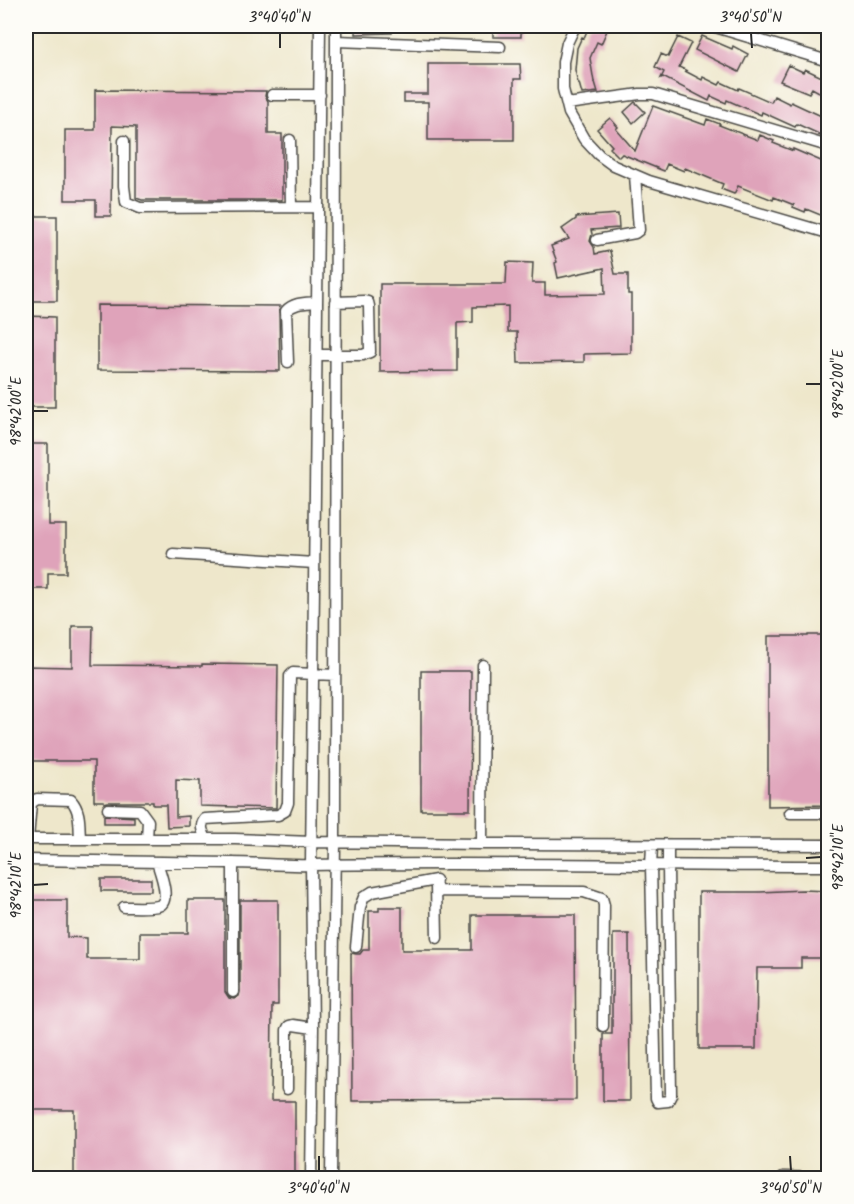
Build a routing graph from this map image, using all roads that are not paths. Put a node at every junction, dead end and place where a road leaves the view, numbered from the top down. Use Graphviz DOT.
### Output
graph roads {
  1 [pos="320,26"];
  2 [pos="336,26"];
  3 [pos="575,26"];
  4 [pos="712,26"];
  5 [pos="336,41"];
  6 [pos="500,47"];
  7 [pos="828,61"];
  8 [pos="272,95"];
  9 [pos="320,95"];
  10 [pos="567,104"];
  11 [pos="290,140"];
  12 [pos="124,141"];
  13 [pos="828,146"];
  14 [pos="635,175"];
  15 [pos="291,207"];
  16 [pos="318,207"];
  17 [pos="828,231"];
  18 [pos="597,240"];
  19 [pos="317,302"];
  20 [pos="335,302"];
  21 [pos="317,355"];
  22 [pos="335,356"];
  23 [pos="288,362"];
  24 [pos="315,502"];
  25 [pos="335,503"];
  26 [pos="173,554"];
  27 [pos="314,563"];
  28 [pos="483,665"];
  29 [pos="312,675"];
  30 [pos="335,675"];
  31 [pos="108,809"];
  32 [pos="790,813"];
  33 [pos="828,813"];
  34 [pos="27,839"];
  35 [pos="80,839"];
  36 [pos="147,839"];
  37 [pos="206,839"];
  38 [pos="312,842"];
  39 [pos="335,843"];
  40 [pos="482,844"];
  41 [pos="652,844"];
  42 [pos="668,845"];
  43 [pos="828,845"];
  44 [pos="26,860"];
  45 [pos="157,862"];
  46 [pos="233,863"];
  47 [pos="334,864"];
  48 [pos="436,864"];
  49 [pos="310,865"];
  50 [pos="651,866"];
  51 [pos="668,866"];
  52 [pos="828,866"];
  53 [pos="436,886"];
  54 [pos="124,907"];
  55 [pos="437,938"];
  56 [pos="356,947"];
  57 [pos="233,992"];
  58 [pos="603,1026"];
  59 [pos="313,1028"];
  60 [pos="287,1089"];
  61 [pos="312,1107"];
  62 [pos="332,1109"];
  63 [pos="783,1177"];
  64 [pos="828,1178"];
  65 [pos="311,1179"];
  66 [pos="331,1179"];
  1 -- 9 [label="street"];
  2 -- 5 [label="street"];
  3 -- 10 [label="street"];
  4 -- 7 [label="street"];
  5 -- 6 [label="street"];
  5 -- 20 [label="street"];
  8 -- 9 [label="street"];
  9 -- 16 [label="street"];
  10 -- 13 [label="street"];
  10 -- 14 [label="street"];
  11 -- 15 [label="street"];
  12 -- 15 [label="street"];
  14 -- 17 [label="street"];
  14 -- 18 [label="street"];
  15 -- 16 [label="street"];
  16 -- 19 [label="street"];
  19 -- 21 [label="street"];
  19 -- 23 [label="street"];
  20 -- 22 [label="street"];
  20 -- 22 [label="street"];
  21 -- 22 [label="street"];
  21 -- 24 [label="street"];
  22 -- 25 [label="street"];
  24 -- 25 [label="street"];
  24 -- 27 [label="street"];
  25 -- 30 [label="street"];
  26 -- 27 [label="street"];
  27 -- 29 [label="street"];
  28 -- 40 [label="street"];
  29 -- 30 [label="street"];
  29 -- 37 [label="street"];
  29 -- 38 [label="street"];
  30 -- 39 [label="street"];
  31 -- 36 [label="street"];
  32 -- 33 [label="street"];
  34 -- 35 [label="street"];
  34 -- 35 [label="street"];
  35 -- 36 [label="street"];
  36 -- 37 [label="street"];
  37 -- 38 [label="street"];
  38 -- 39 [label="street"];
  38 -- 49 [label="street"];
  39 -- 40 [label="street"];
  39 -- 47 [label="street"];
  40 -- 41 [label="street"];
  41 -- 42 [label="street"];
  41 -- 50 [label="street"];
  42 -- 43 [label="street"];
  42 -- 51 [label="street"];
  44 -- 45 [label="street"];
  45 -- 46 [label="street"];
  45 -- 54 [label="street"];
  46 -- 49 [label="street"];
  46 -- 57 [label="street"];
  47 -- 48 [label="street"];
  47 -- 49 [label="street"];
  47 -- 62 [label="street"];
  48 -- 50 [label="street"];
  48 -- 53 [label="street"];
  49 -- 59 [label="street"];
  50 -- 51 [label="street"];
  50 -- 51 [label="street"];
  51 -- 52 [label="street"];
  53 -- 55 [label="street"];
  53 -- 56 [label="street"];
  53 -- 58 [label="street"];
  59 -- 60 [label="street"];
  59 -- 61 [label="street"];
  61 -- 62 [label="street"];
  61 -- 65 [label="street"];
  62 -- 66 [label="street"];
  63 -- 64 [label="street"];
}
